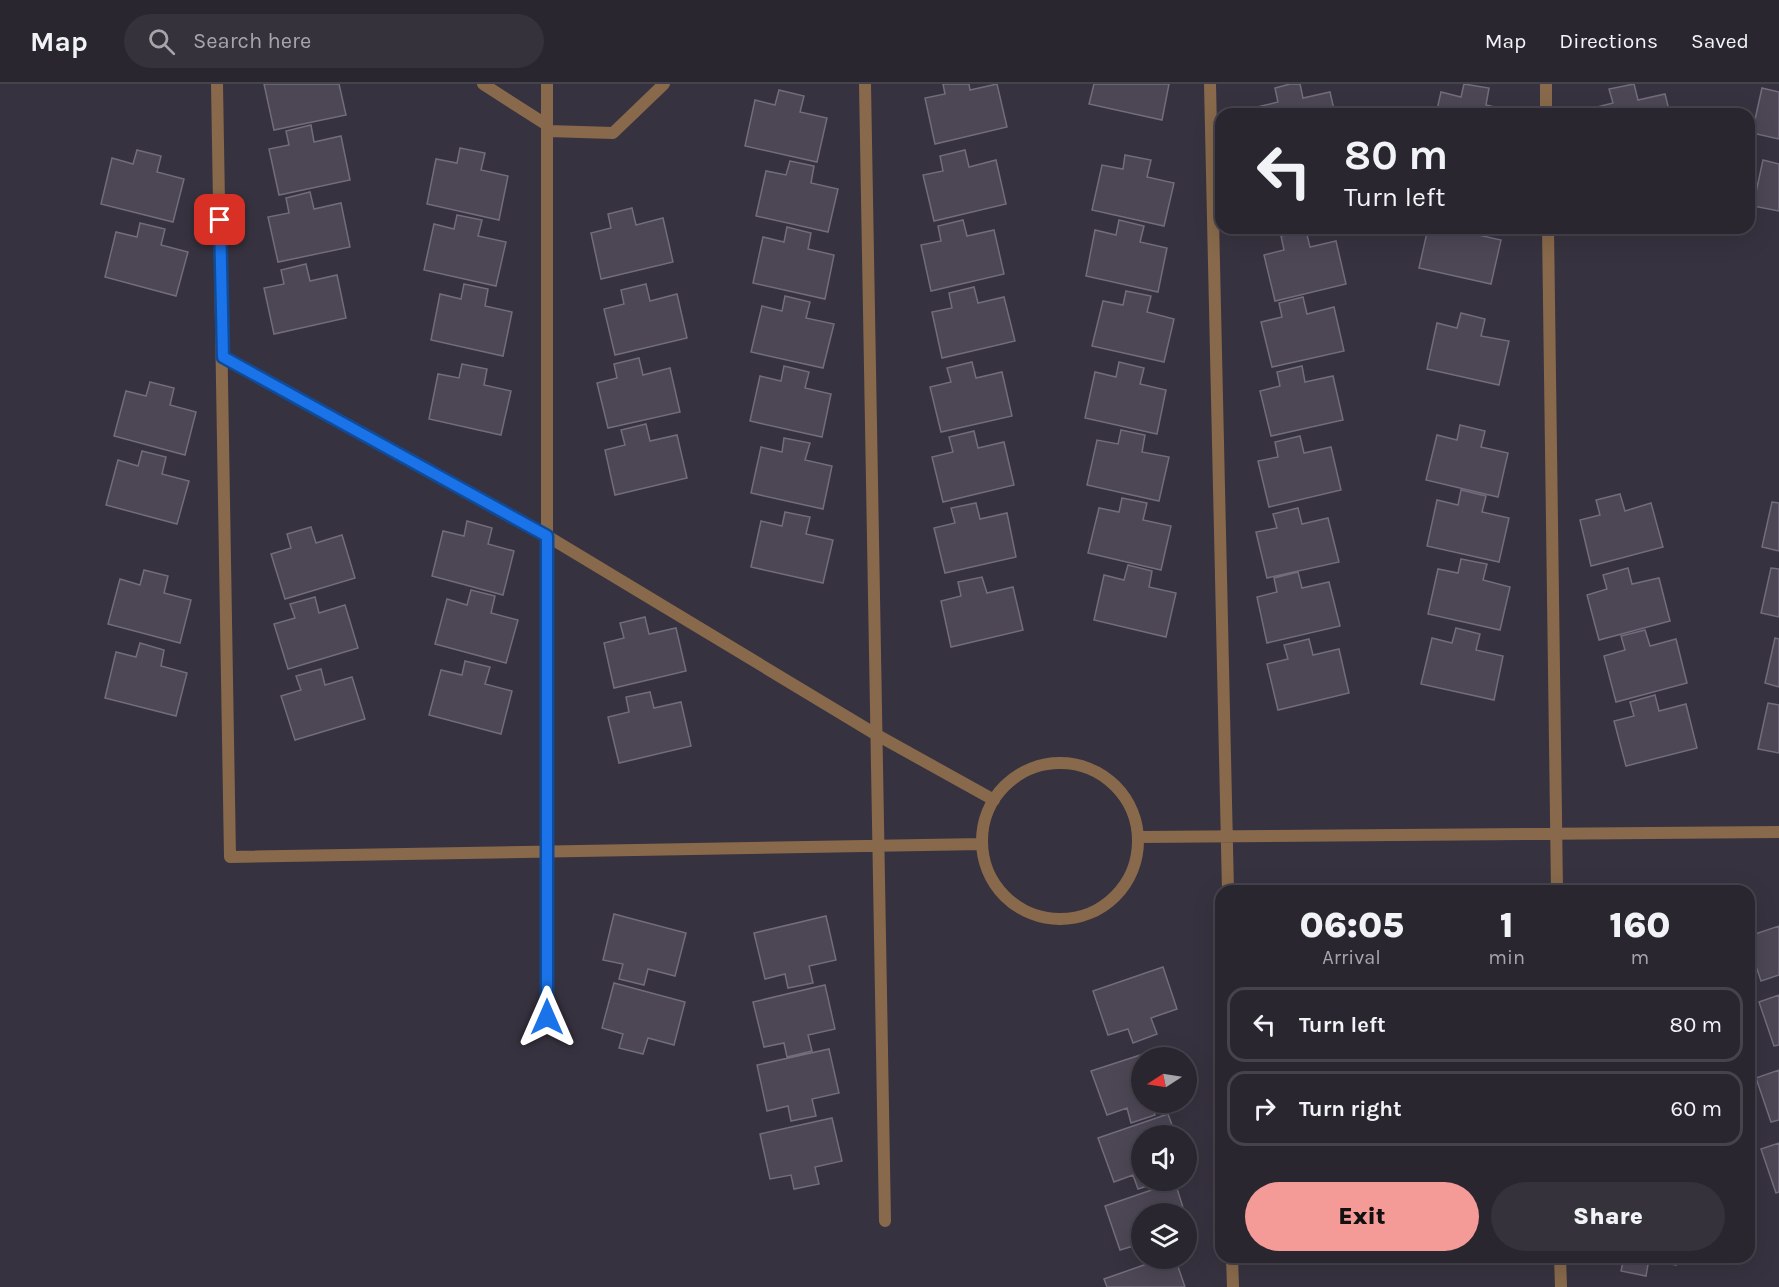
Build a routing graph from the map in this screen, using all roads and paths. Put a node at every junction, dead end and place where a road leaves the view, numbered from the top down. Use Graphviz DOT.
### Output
graph roads {
  1 [pos="217,84"];
  2 [pos="483,84"];
  3 [pos="548,84"];
  4 [pos="664,84"];
  5 [pos="865,84"];
  6 [pos="1210,84"];
  7 [pos="1546,84"];
  8 [pos="1546,108"];
  9 [pos="547,128"];
  10 [pos="1548,234"];
  11 [pos="223,357"];
  12 [pos="547,536"];
  13 [pos="877,735"];
  14 [pos="994,800"];
  15 [pos="1779,832"];
  16 [pos="1556,834"];
  17 [pos="1138,837"];
  18 [pos="1227,837"];
  19 [pos="981,844"];
  20 [pos="878,846"];
  21 [pos="548,852"];
  22 [pos="1228,885"];
  23 [pos="1557,885"];
  24 [pos="547,1017"];
  25 [pos="885,1221"];
  26 [pos="1232,1263"];
  27 [pos="1560,1263"];
  28 [pos="1233,1287"];
  29 [pos="1561,1287"];
  1 -- 11 [label="street"];
  2 -- 9 [label="street"];
  3 -- 9 [label="street"];
  4 -- 9 [label="street"];
  5 -- 13 [label="street"];
  6 -- 18 [label="street"];
  7 -- 8 [label="street"];
  9 -- 12 [label="street"];
  10 -- 16 [label="street"];
  11 -- 12 [label="street"];
  11 -- 21 [label="street"];
  12 -- 13 [label="street"];
  12 -- 21 [label="street"];
  13 -- 14 [label="street"];
  13 -- 20 [label="street"];
  14 -- 17 [label="street"];
  14 -- 19 [label="street"];
  15 -- 16 [label="street"];
  16 -- 18 [label="street"];
  16 -- 23 [label="street"];
  17 -- 18 [label="street"];
  17 -- 19 [label="street"];
  18 -- 22 [label="street"];
  19 -- 20 [label="street"];
  20 -- 21 [label="street"];
  20 -- 25 [label="street"];
  21 -- 24 [label="street"];
  26 -- 28 [label="street"];
  27 -- 29 [label="street"];
}
